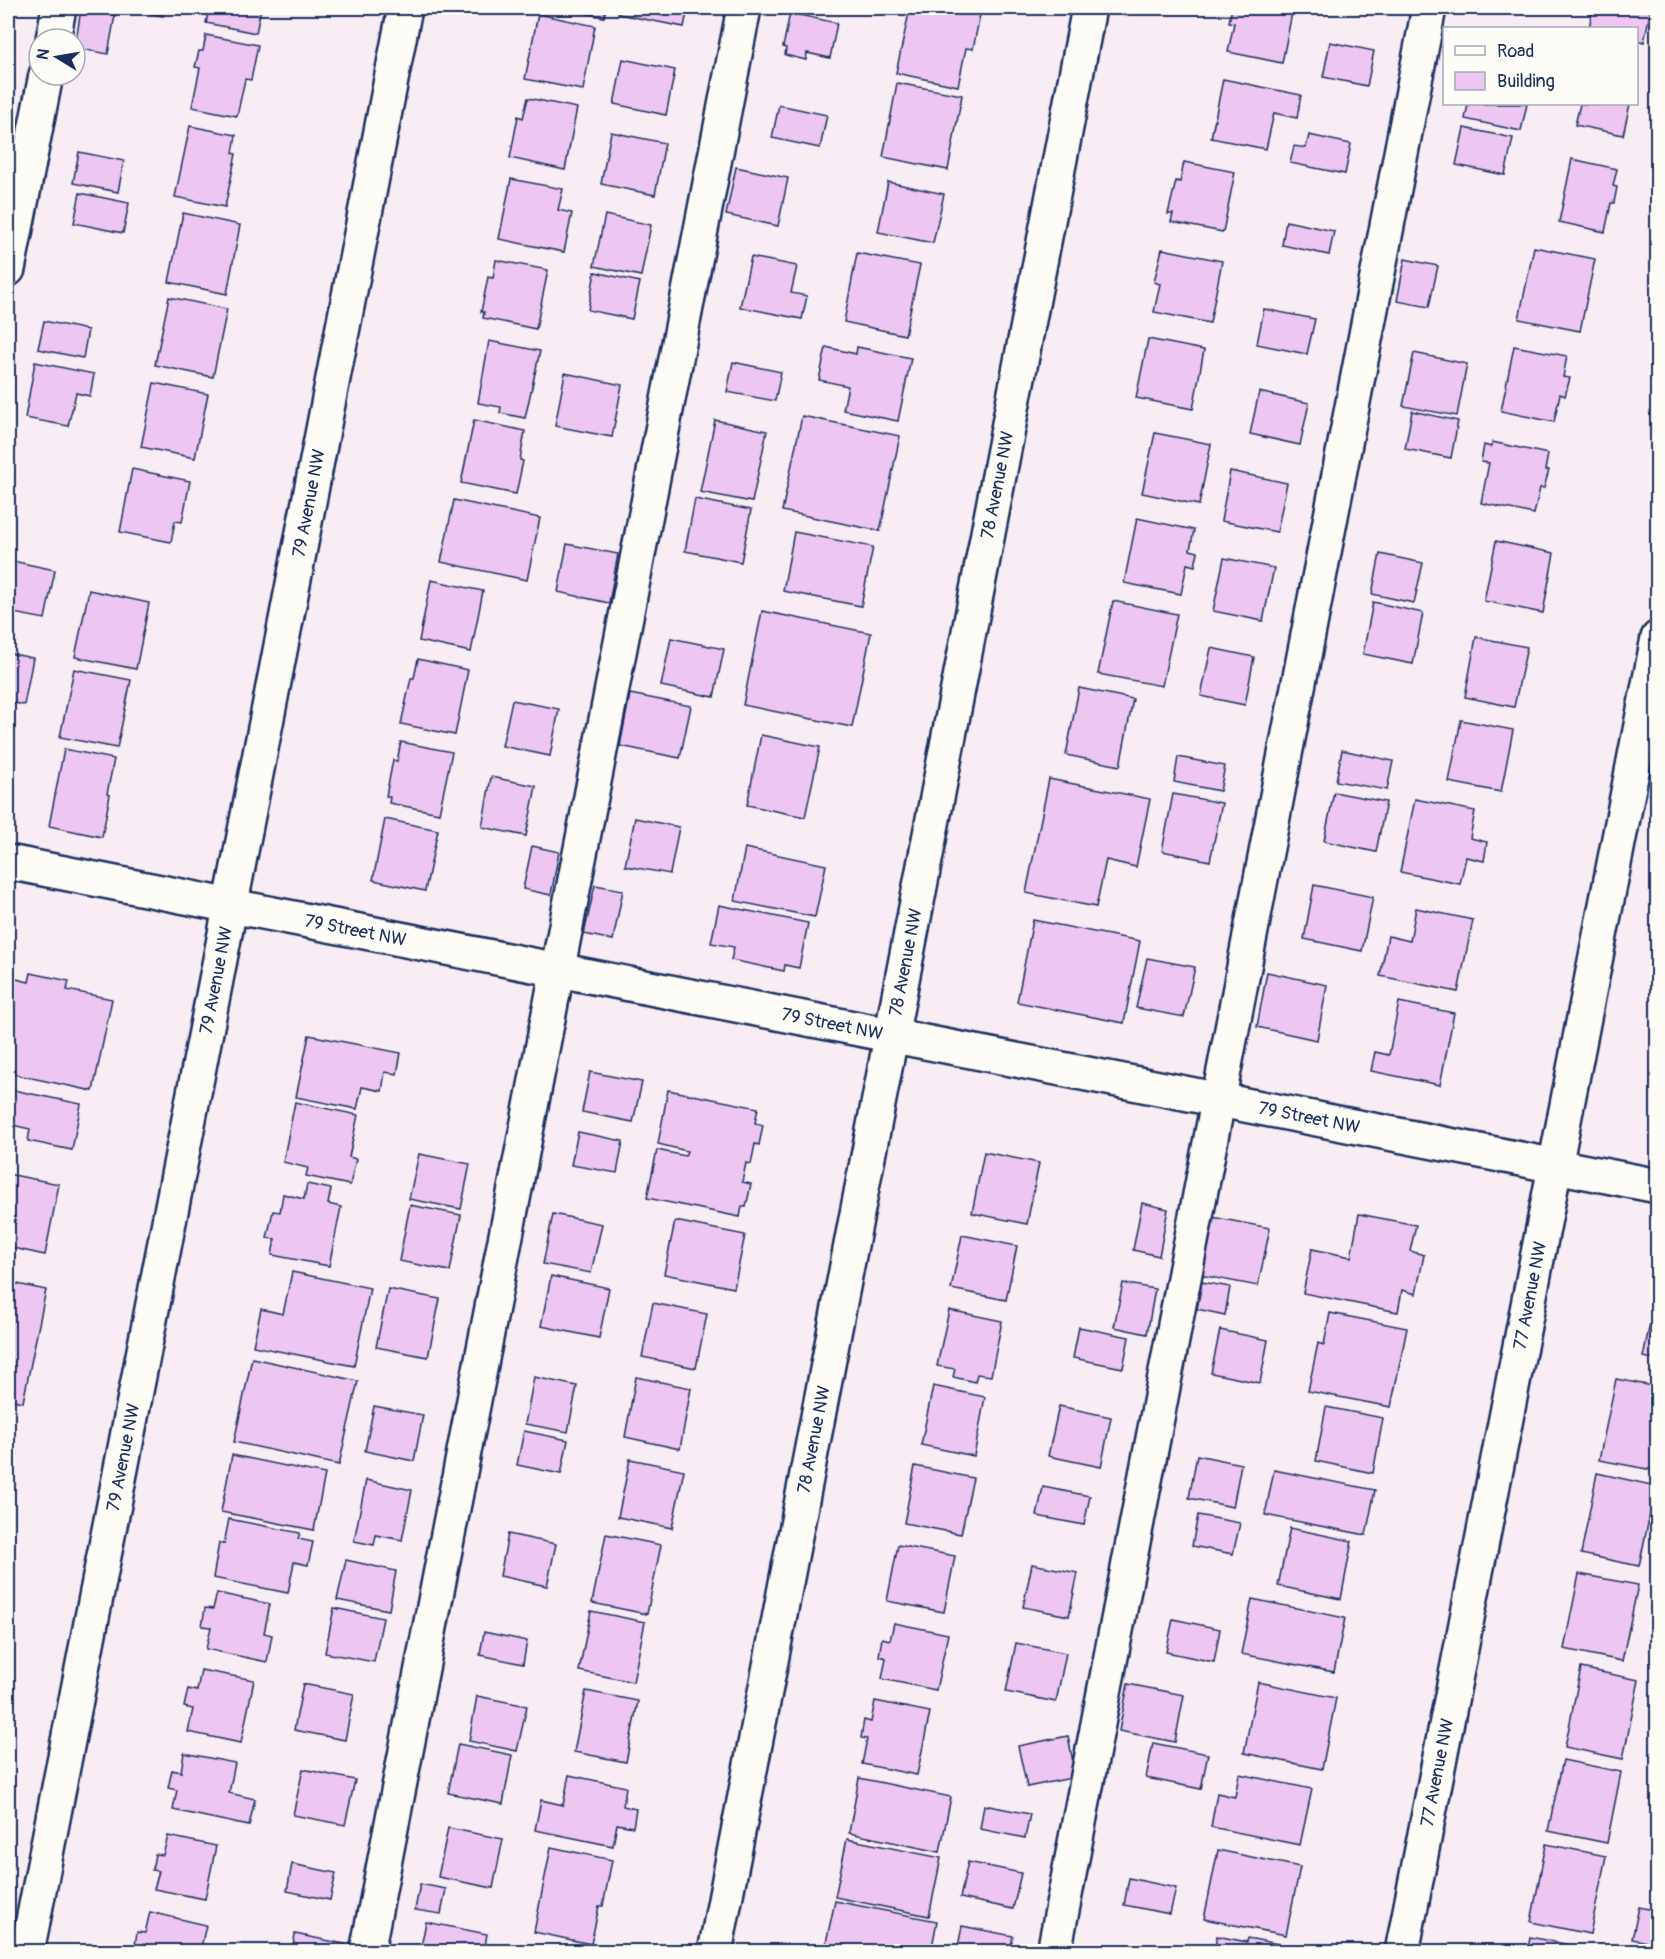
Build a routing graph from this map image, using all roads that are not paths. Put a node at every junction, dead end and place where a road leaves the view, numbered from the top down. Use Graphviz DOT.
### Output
graph roads {
  1 [pos="59,8"];
  2 [pos="405,8"];
  3 [pos="744,8"];
  4 [pos="1089,8"];
  5 [pos="1429,8"];
  6 [pos="55,27"];
  7 [pos="44,87"];
  8 [pos="8,269"];
  9 [pos="1658,638"];
  10 [pos="8,862"];
  11 [pos="230,906"];
  12 [pos="557,969"];
  13 [pos="891,1036"];
  14 [pos="1218,1100"];
  15 [pos="1555,1166"];
  16 [pos="1658,1186"];
  17 [pos="27,1952"];
  18 [pos="367,1952"];
  19 [pos="715,1952"];
  20 [pos="1054,1952"];
  21 [pos="1402,1952"];
  1 -- 6 [label="street"];
  2 -- 11 [label="street, 79 Avenue NW"];
  3 -- 12 [label="street"];
  4 -- 13 [label="street, 78 Avenue NW"];
  5 -- 14 [label="street"];
  7 -- 8 [label="street"];
  9 -- 15 [label="street, 77 Avenue NW"];
  10 -- 11 [label="street, 79 Street NW"];
  11 -- 12 [label="street, 79 Street NW"];
  11 -- 17 [label="street, 79 Avenue NW"];
  12 -- 13 [label="street, 79 Street NW"];
  12 -- 18 [label="street"];
  13 -- 14 [label="street, 79 Street NW"];
  13 -- 19 [label="street, 78 Avenue NW"];
  14 -- 15 [label="street, 79 Street NW"];
  14 -- 20 [label="street"];
  15 -- 16 [label="street, 79 Street NW"];
  15 -- 21 [label="street, 77 Avenue NW"];
}
